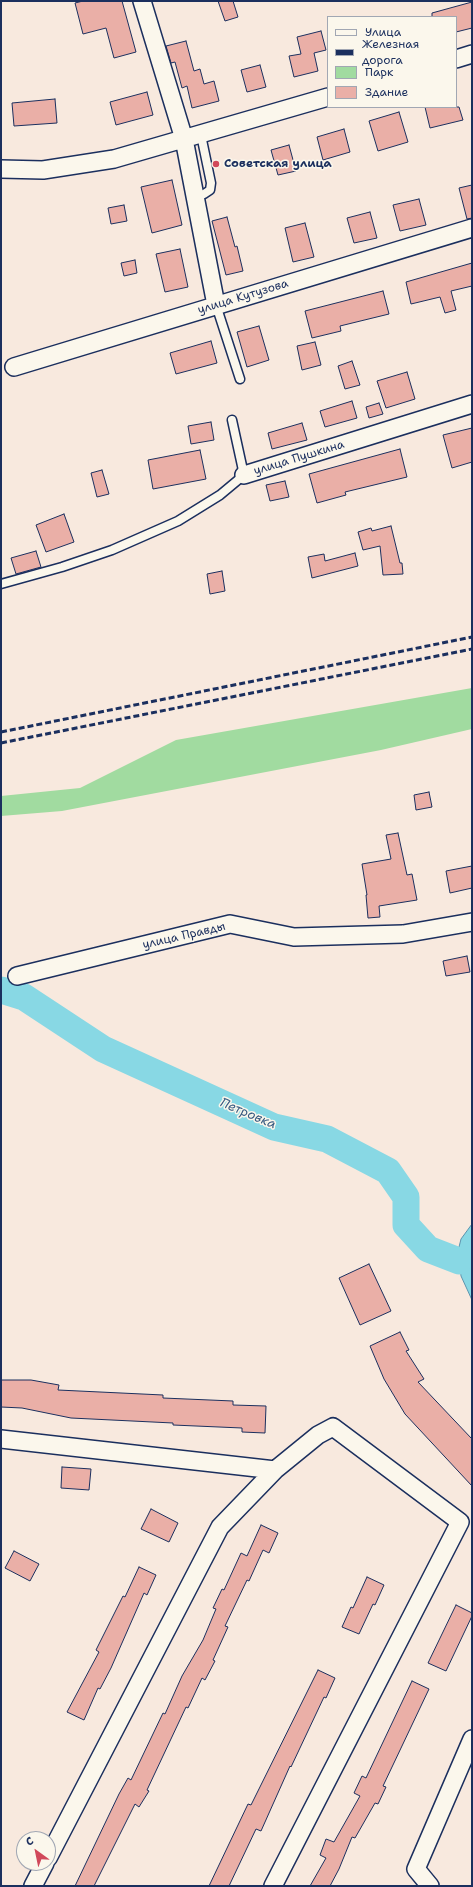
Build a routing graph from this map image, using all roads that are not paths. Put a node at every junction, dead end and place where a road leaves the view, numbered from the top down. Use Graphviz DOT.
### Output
graph roads {
  1 [pos="142,1"];
  2 [pos="472,54"];
  3 [pos="457,59"];
  4 [pos="327,97"];
  5 [pos="201,134"];
  6 [pos="184,139"];
  7 [pos="1,169"];
  8 [pos="195,196"];
  9 [pos="472,228"];
  10 [pos="216,305"];
  11 [pos="14,367"];
  12 [pos="240,379"];
  13 [pos="472,404"];
  14 [pos="232,420"];
  15 [pos="244,475"];
  16 [pos="1,584"];
  17 [pos="472,922"];
  18 [pos="17,976"];
  19 [pos="1,1439"];
  20 [pos="275,1470"];
  21 [pos="472,1739"];
  22 [pos="56,1843"];
  23 [pos="41,1871"];
  24 [pos="33,1886"];
  25 [pos="273,1886"];
  26 [pos="430,1886"];
  1 -- 6 [label="street"];
  2 -- 3 [label="street"];
  4 -- 5 [label="street"];
  5 -- 6 [label="street"];
  5 -- 8 [label="lane"];
  6 -- 7 [label="street"];
  6 -- 8 [label="street"];
  8 -- 10 [label="street"];
  9 -- 10 [label="street, улица Кутузова"];
  10 -- 11 [label="street, улица Кутузова"];
  10 -- 12 [label="lane"];
  13 -- 15 [label="street, улица Пушкина"];
  14 -- 15 [label="lane"];
  15 -- 16 [label="lane, улица Пушкина"];
  17 -- 18 [label="street, улица Правды"];
  19 -- 20 [label="street"];
  20 -- 22 [label="street"];
  20 -- 25 [label="street"];
  21 -- 26 [label="street"];
  23 -- 24 [label="street"];
}
